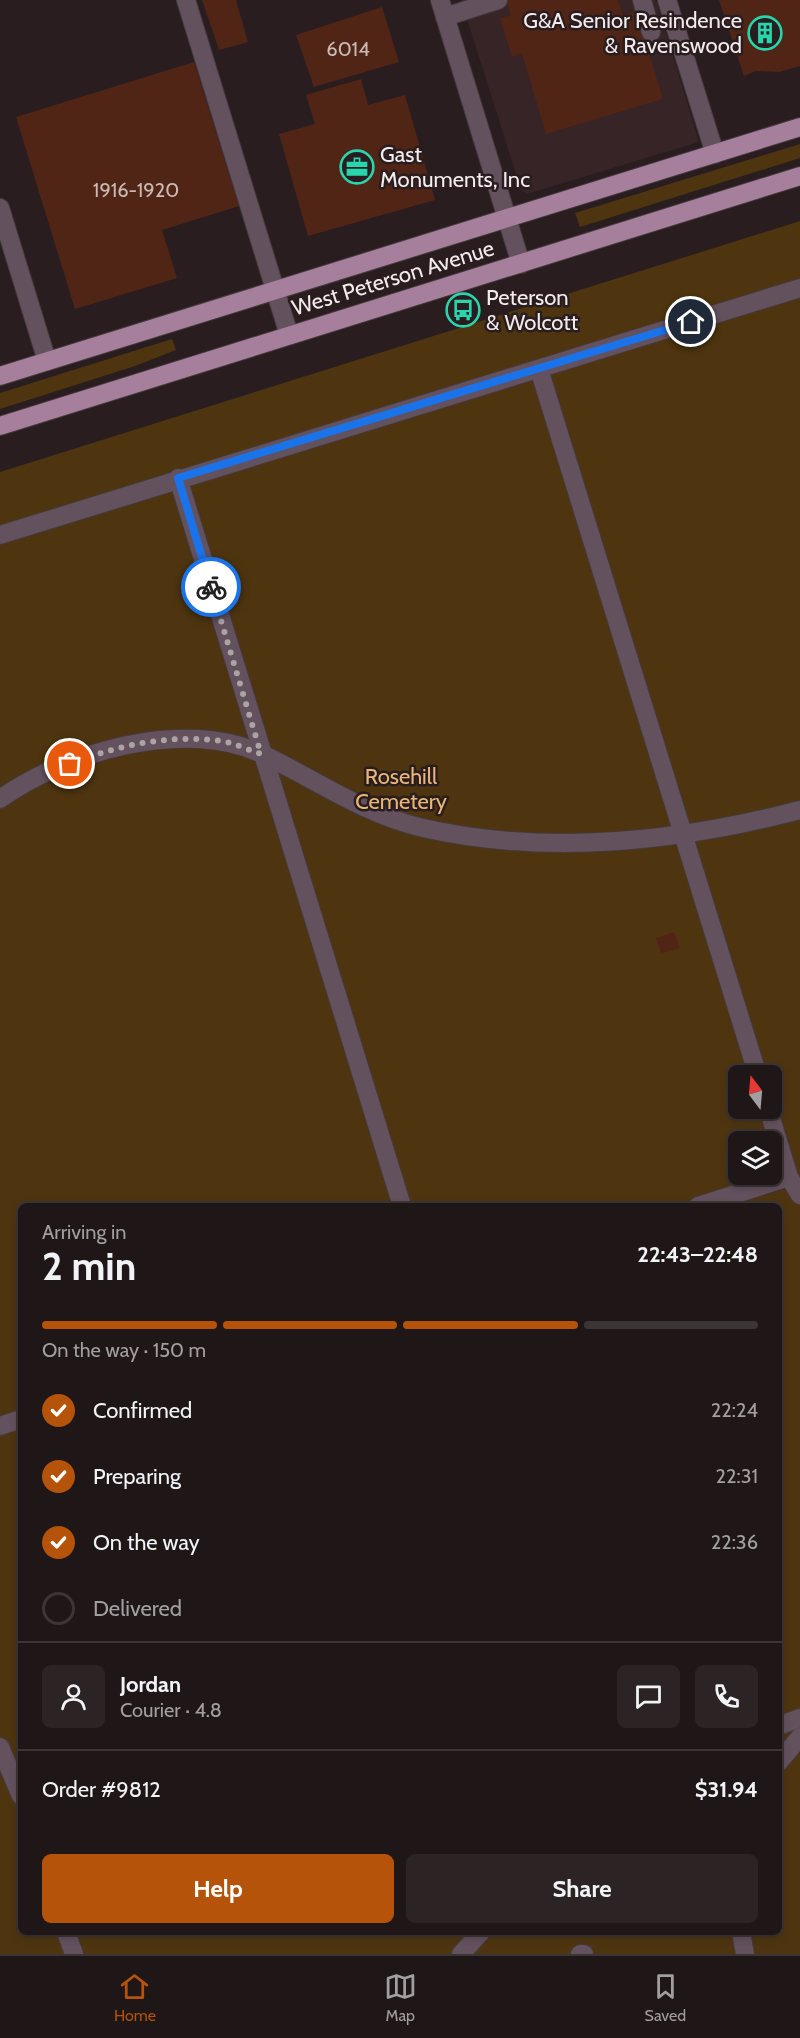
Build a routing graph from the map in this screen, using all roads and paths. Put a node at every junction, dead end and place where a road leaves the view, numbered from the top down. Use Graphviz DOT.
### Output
graph roads {
  1 [pos="186,0"];
  2 [pos="498,0"];
  3 [pos="642,0"];
  4 [pos="667,0"];
  5 [pos="442,8"];
  6 [pos="651,32"];
  7 [pos="800,127"];
  8 [pos="715,154"];
  9 [pos="800,176"];
  10 [pos="0,208"];
  11 [pos="508,218"];
  12 [pos="521,264"];
  13 [pos="800,288"];
  14 [pos="275,290"];
  15 [pos="289,335"];
  16 [pos="47,361"];
  17 [pos="539,369"];
  18 [pos="0,376"];
  19 [pos="0,426"];
  20 [pos="178,478"];
  21 [pos="0,535"];
  22 [pos="261,754"];
  23 [pos="0,799"];
  24 [pos="800,810"];
  25 [pos="684,835"];
  26 [pos="755,1065"];
  27 [pos="771,1119"];
  28 [pos="789,1177"];
  29 [pos="800,1196"];
  30 [pos="401,1203"];
  31 [pos="707,1203"];
  32 [pos="18,1420"];
  33 [pos="0,1426"];
  34 [pos="800,1718"];
  35 [pos="782,1725"];
  36 [pos="800,1737"];
  37 [pos="0,1747"];
  38 [pos="782,1758"];
  39 [pos="11,1773"];
  40 [pos="18,1789"];
  41 [pos="67,1935"];
  42 [pos="477,1935"];
  43 [pos="742,1935"];
  44 [pos="74,1954"];
  45 [pos="460,1954"];
  46 [pos="745,1954"];
  1 -- 14 [label="street"];
  2 -- 5 [label="street"];
  3 -- 6 [label="street"];
  4 -- 8 [label="street"];
  5 -- 11 [label="street"];
  7 -- 8 [label="main road, West Peterson Avenue"];
  8 -- 11 [label="main road, West Peterson Avenue"];
  9 -- 12 [label="main road, West Peterson Avenue"];
  10 -- 16 [label="street"];
  11 -- 12 [label="street"];
  11 -- 14 [label="main road, West Peterson Avenue"];
  12 -- 15 [label="main road, West Peterson Avenue"];
  13 -- 17 [label="street"];
  14 -- 15 [label="street"];
  14 -- 16 [label="main road, West Peterson Avenue"];
  15 -- 19 [label="main road, West Peterson Avenue"];
  16 -- 18 [label="main road, West Peterson Avenue"];
  17 -- 20 [label="street"];
  17 -- 25 [label="street"];
  20 -- 21 [label="street"];
  20 -- 22 [label="street"];
  22 -- 23 [label="street"];
  22 -- 25 [label="street"];
  22 -- 30 [label="street"];
  24 -- 25 [label="street"];
  25 -- 26 [label="street"];
  27 -- 28 [label="street"];
  28 -- 29 [label="street"];
  28 -- 31 [label="street"];
  32 -- 33 [label="street"];
  34 -- 35 [label="street"];
  36 -- 38 [label="street"];
  37 -- 39 [label="street"];
  39 -- 40 [label="street"];
  41 -- 44 [label="street"];
  42 -- 45 [label="street"];
  43 -- 46 [label="street"];
}
